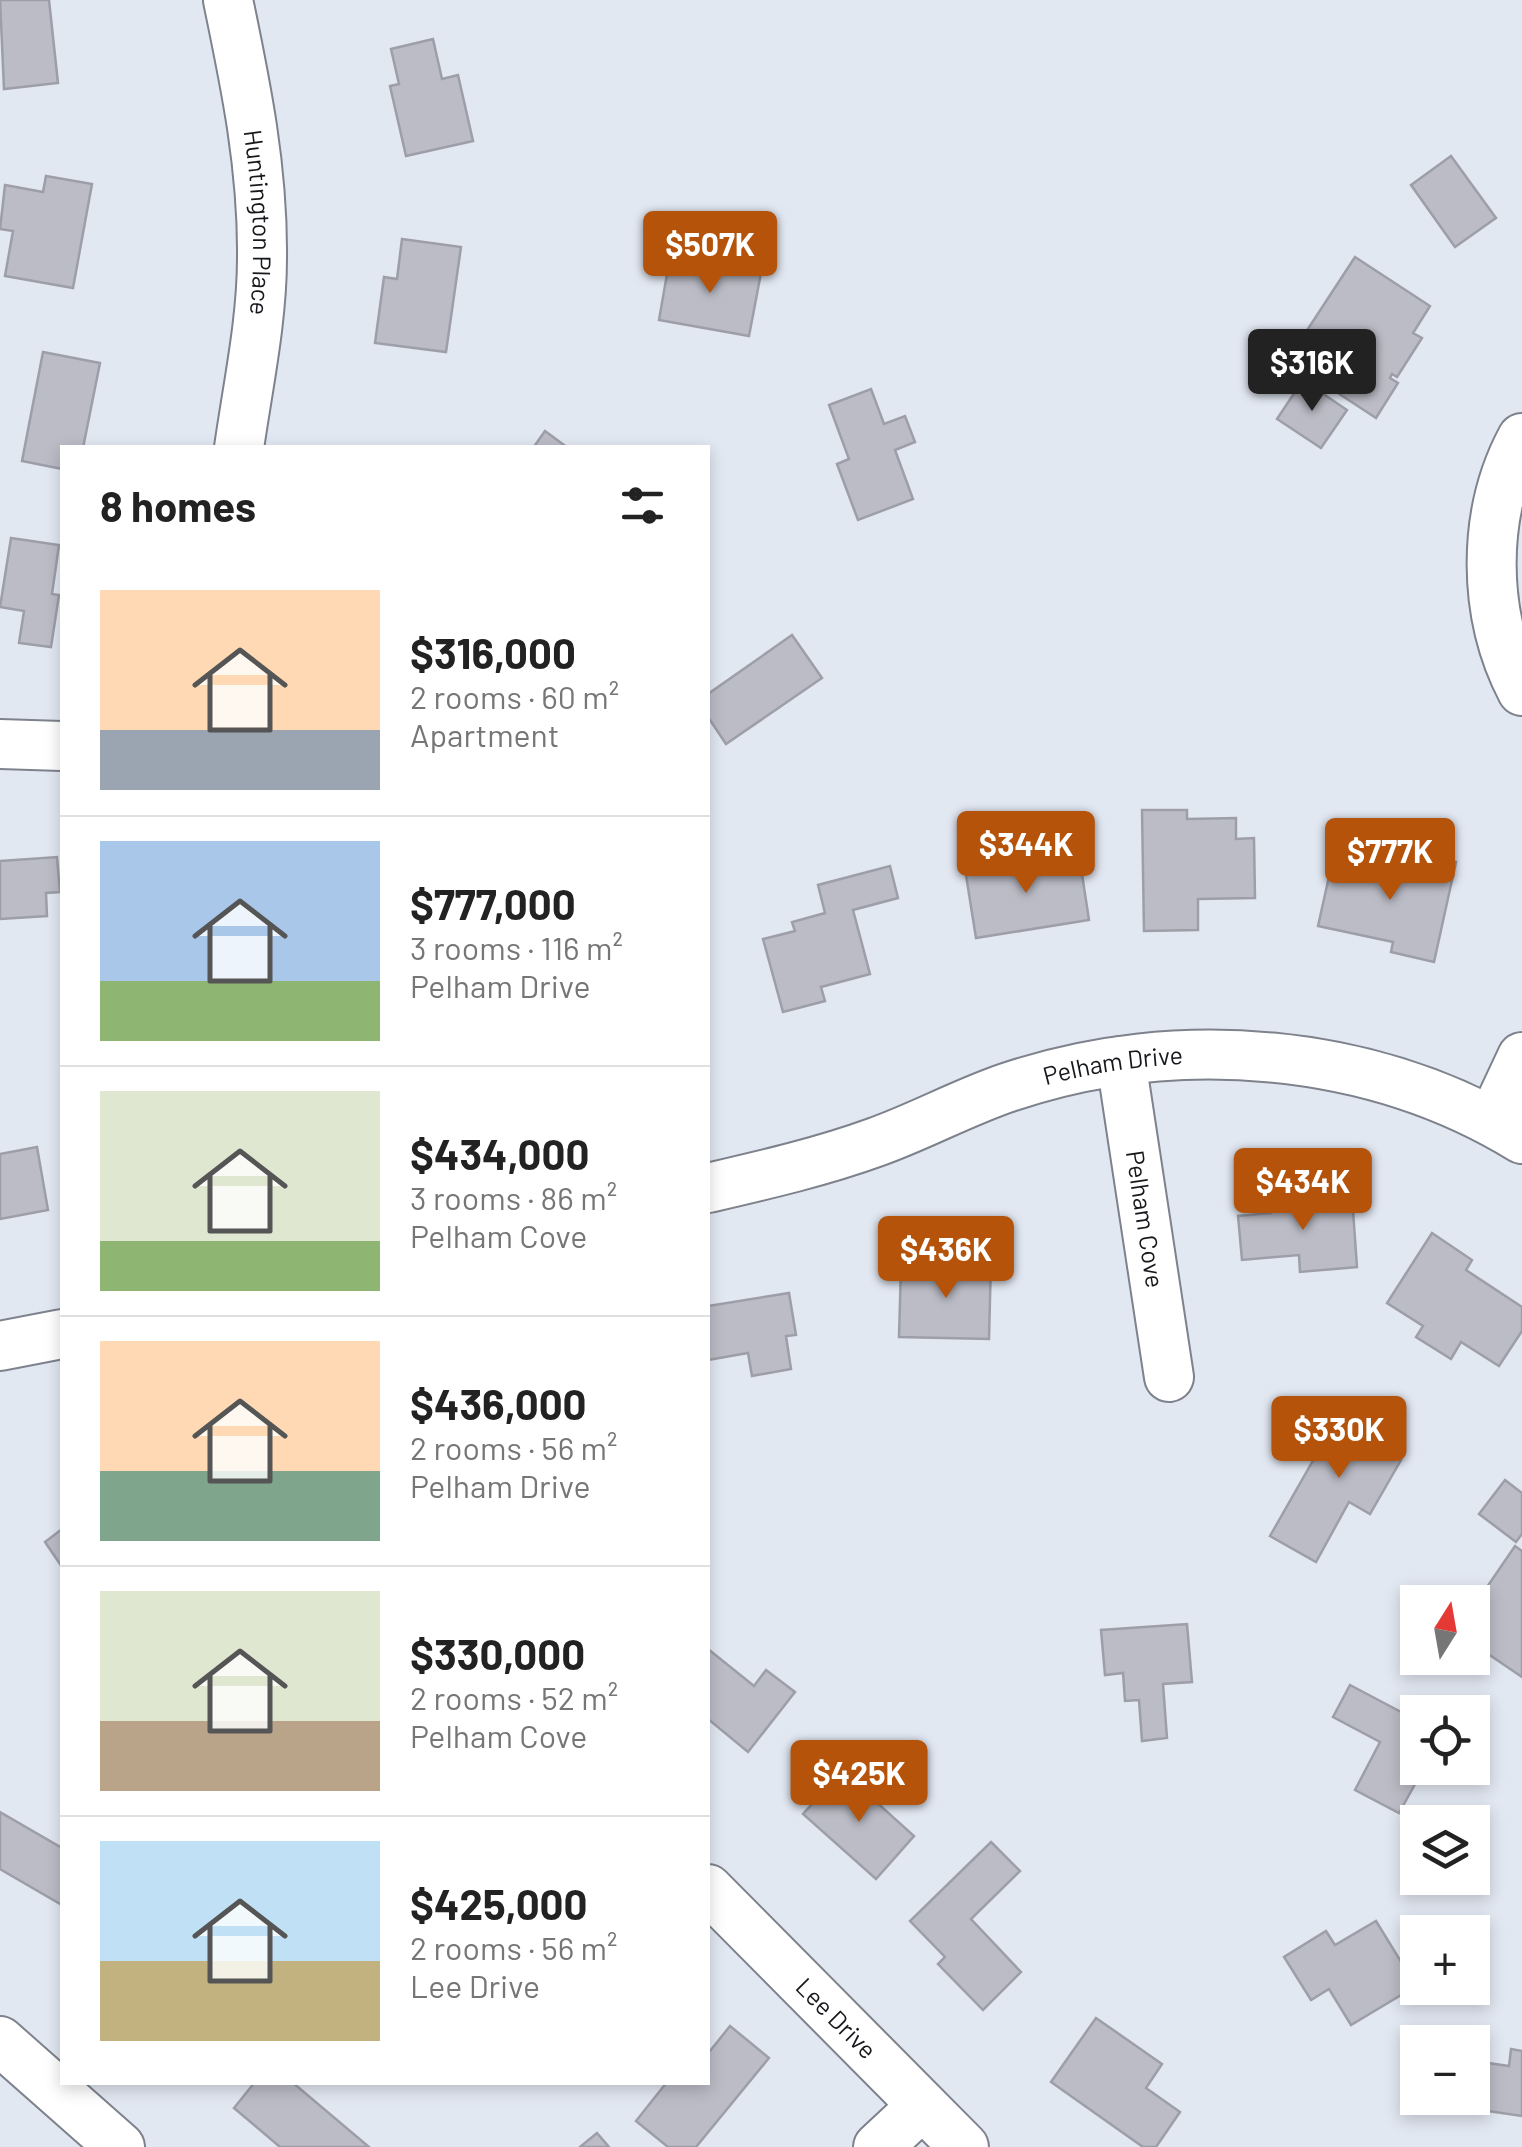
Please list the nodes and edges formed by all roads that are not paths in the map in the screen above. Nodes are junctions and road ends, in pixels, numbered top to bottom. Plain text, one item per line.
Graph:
1 (228, 0) edge
2 (1522, 438) edge
3 (239, 445) edge
4 (1522, 691) edge
5 (0, 744) edge
6 (60, 746) edge
7 (1522, 1057) edge
8 (1121, 1061) junction
9 (1507, 1130) edge
10 (710, 1188) edge
11 (60, 1334) edge
12 (0, 1346) edge
13 (1169, 1377) dead end
14 (710, 1891) edge
15 (0, 2041) edge
16 (922, 2106) junction
17 (120, 2147) edge
18 (878, 2147) edge
19 (964, 2147) edge

1 - 3 street, Huntington Place
2 - 4 street
5 - 6 street
7 - 9 street
8 - 9 street, Pelham Drive
8 - 10 street, Pelham Drive
8 - 13 street, Pelham Cove
11 - 12 street
14 - 16 street, Lee Drive
15 - 17 street
16 - 18 street
16 - 19 street, Lee Drive

